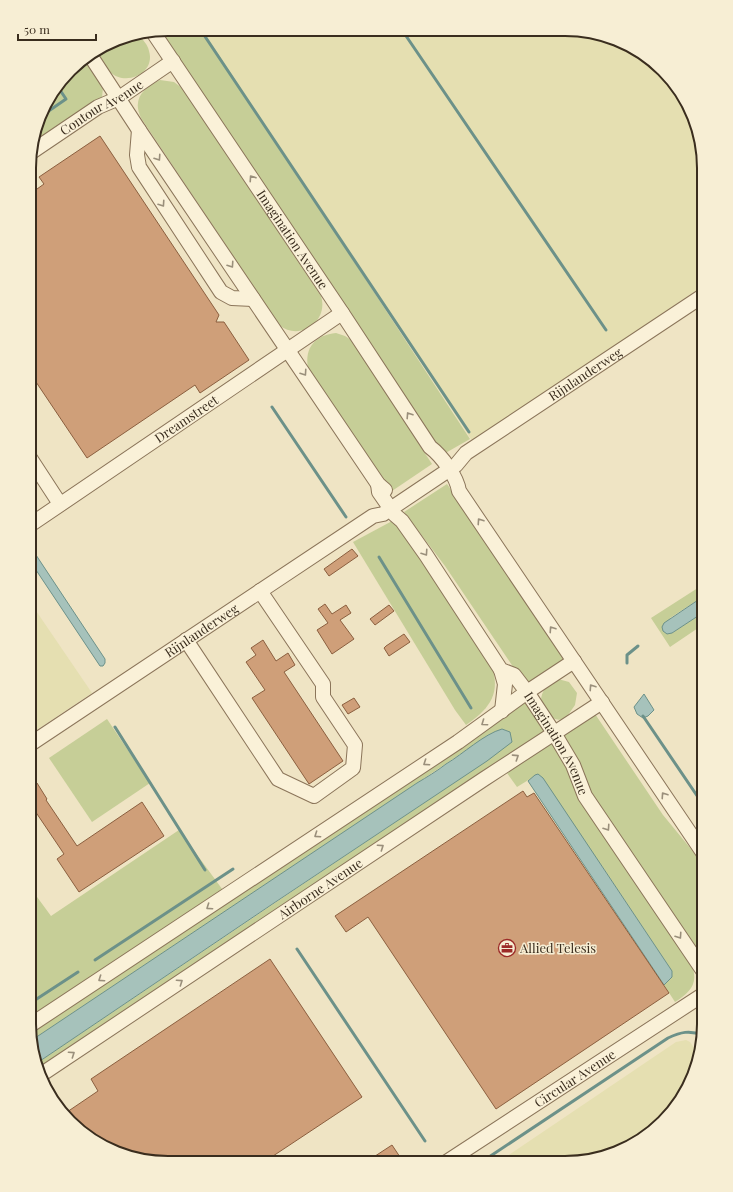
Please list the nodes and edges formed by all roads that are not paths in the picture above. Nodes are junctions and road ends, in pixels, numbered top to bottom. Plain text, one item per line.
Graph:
1 (156, 37) edge
2 (93, 60) edge
3 (173, 62) junction
4 (119, 98) junction
5 (139, 130) junction
6 (38, 148) edge
7 (253, 299) junction
8 (697, 300) edge
9 (342, 313) junction
10 (288, 350) junction
11 (36, 467) edge
12 (443, 468) junction
13 (390, 503) junction
14 (60, 504) junction
15 (36, 521) edge
16 (260, 591) junction
17 (186, 640) junction
18 (574, 661) junction
19 (501, 670) junction
20 (527, 692) junction
21 (602, 702) junction
22 (502, 711) junction
23 (554, 733) junction
24 (36, 740) edge
25 (697, 844) edge
26 (697, 962) edge
27 (697, 999) edge
28 (36, 1022) edge
29 (45, 1072) edge
30 (456, 1156) edge

1 - 3 street, Imagination Avenue
2 - 4 street, Imagination Avenue
3 - 4 street, Contour Avenue
9 -> 3 street, Imagination Avenue
4 - 5 street, Imagination Avenue
4 - 6 street, Contour Avenue
5 -> 7 street, Imagination Avenue
5 -> 7 street
7 - 10 street, Imagination Avenue
8 - 12 street, Rijnlanderweg
9 - 10 street, Dreamstreet
12 -> 9 street, Imagination Avenue
10 -> 13 street, Imagination Avenue
10 - 14 street, Dreamstreet
11 - 14 street
12 - 13 street, Rijnlanderweg
18 -> 12 street, Imagination Avenue
13 - 16 street, Rijnlanderweg
13 -> 19 street, Imagination Avenue
14 - 15 street, Dreamstreet
16 - 17 street, Rijnlanderweg
16 - 17 street
17 - 24 street, Rijnlanderweg
18 - 20 street
21 -> 18 street, Imagination Avenue
19 - 20 street, Imagination Avenue
19 - 22 street
20 - 22 street
20 - 23 street, Imagination Avenue
21 - 23 street, Airborne Avenue
25 -> 21 street, Imagination Avenue
22 -> 28 street
23 -> 26 street, Imagination Avenue
29 -> 23 street, Airborne Avenue
27 - 30 street, Circular Avenue

